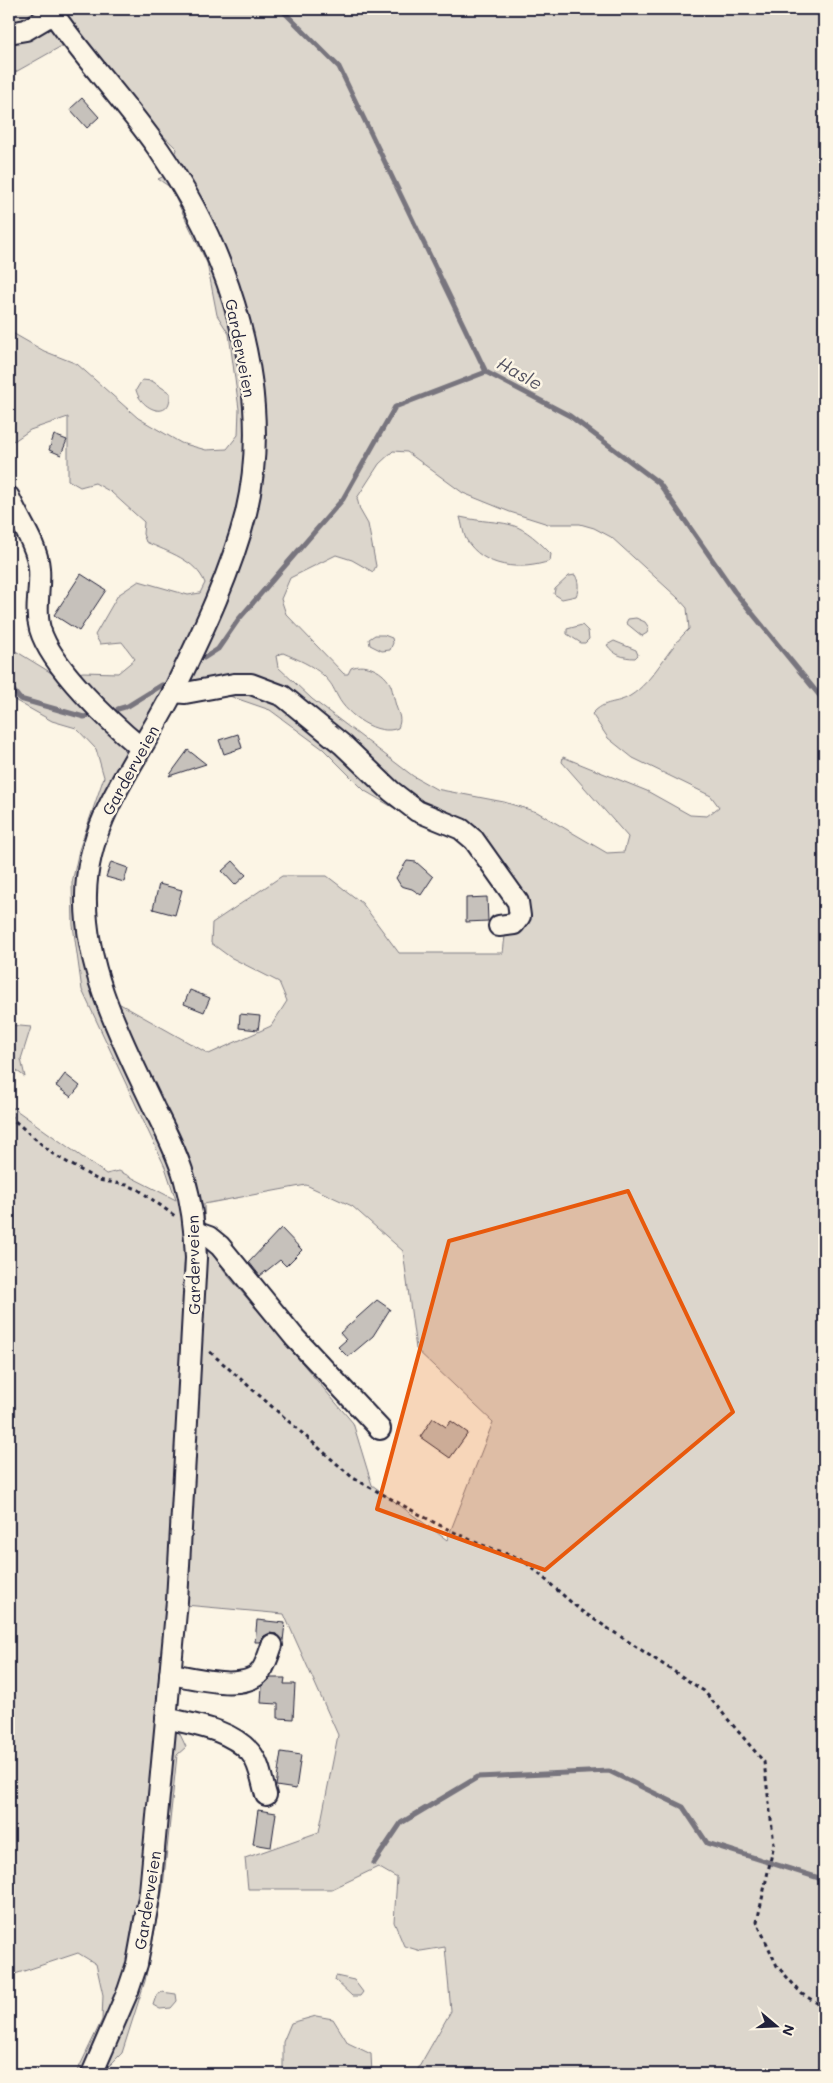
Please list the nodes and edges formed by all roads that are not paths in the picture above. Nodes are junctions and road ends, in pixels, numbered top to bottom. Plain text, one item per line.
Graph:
1 (51, 11) edge
2 (9, 33) edge
3 (9, 498) edge
4 (173, 692) junction
5 (141, 748) junction
6 (499, 926) dead end
7 (195, 1232) junction
8 (380, 1429) dead end
9 (272, 1646) dead end
10 (170, 1674) junction
11 (166, 1718) junction
12 (266, 1795) dead end
13 (92, 2074) edge

1 - 2 street
1 - 4 street, Garderveien
3 - 5 street
4 - 5 street, Garderveien
4 - 6 street
5 - 7 street, Garderveien
7 - 8 street
7 - 10 street, Garderveien
9 - 10 street
10 - 11 street, Garderveien
11 - 12 street
11 - 13 street, Garderveien

